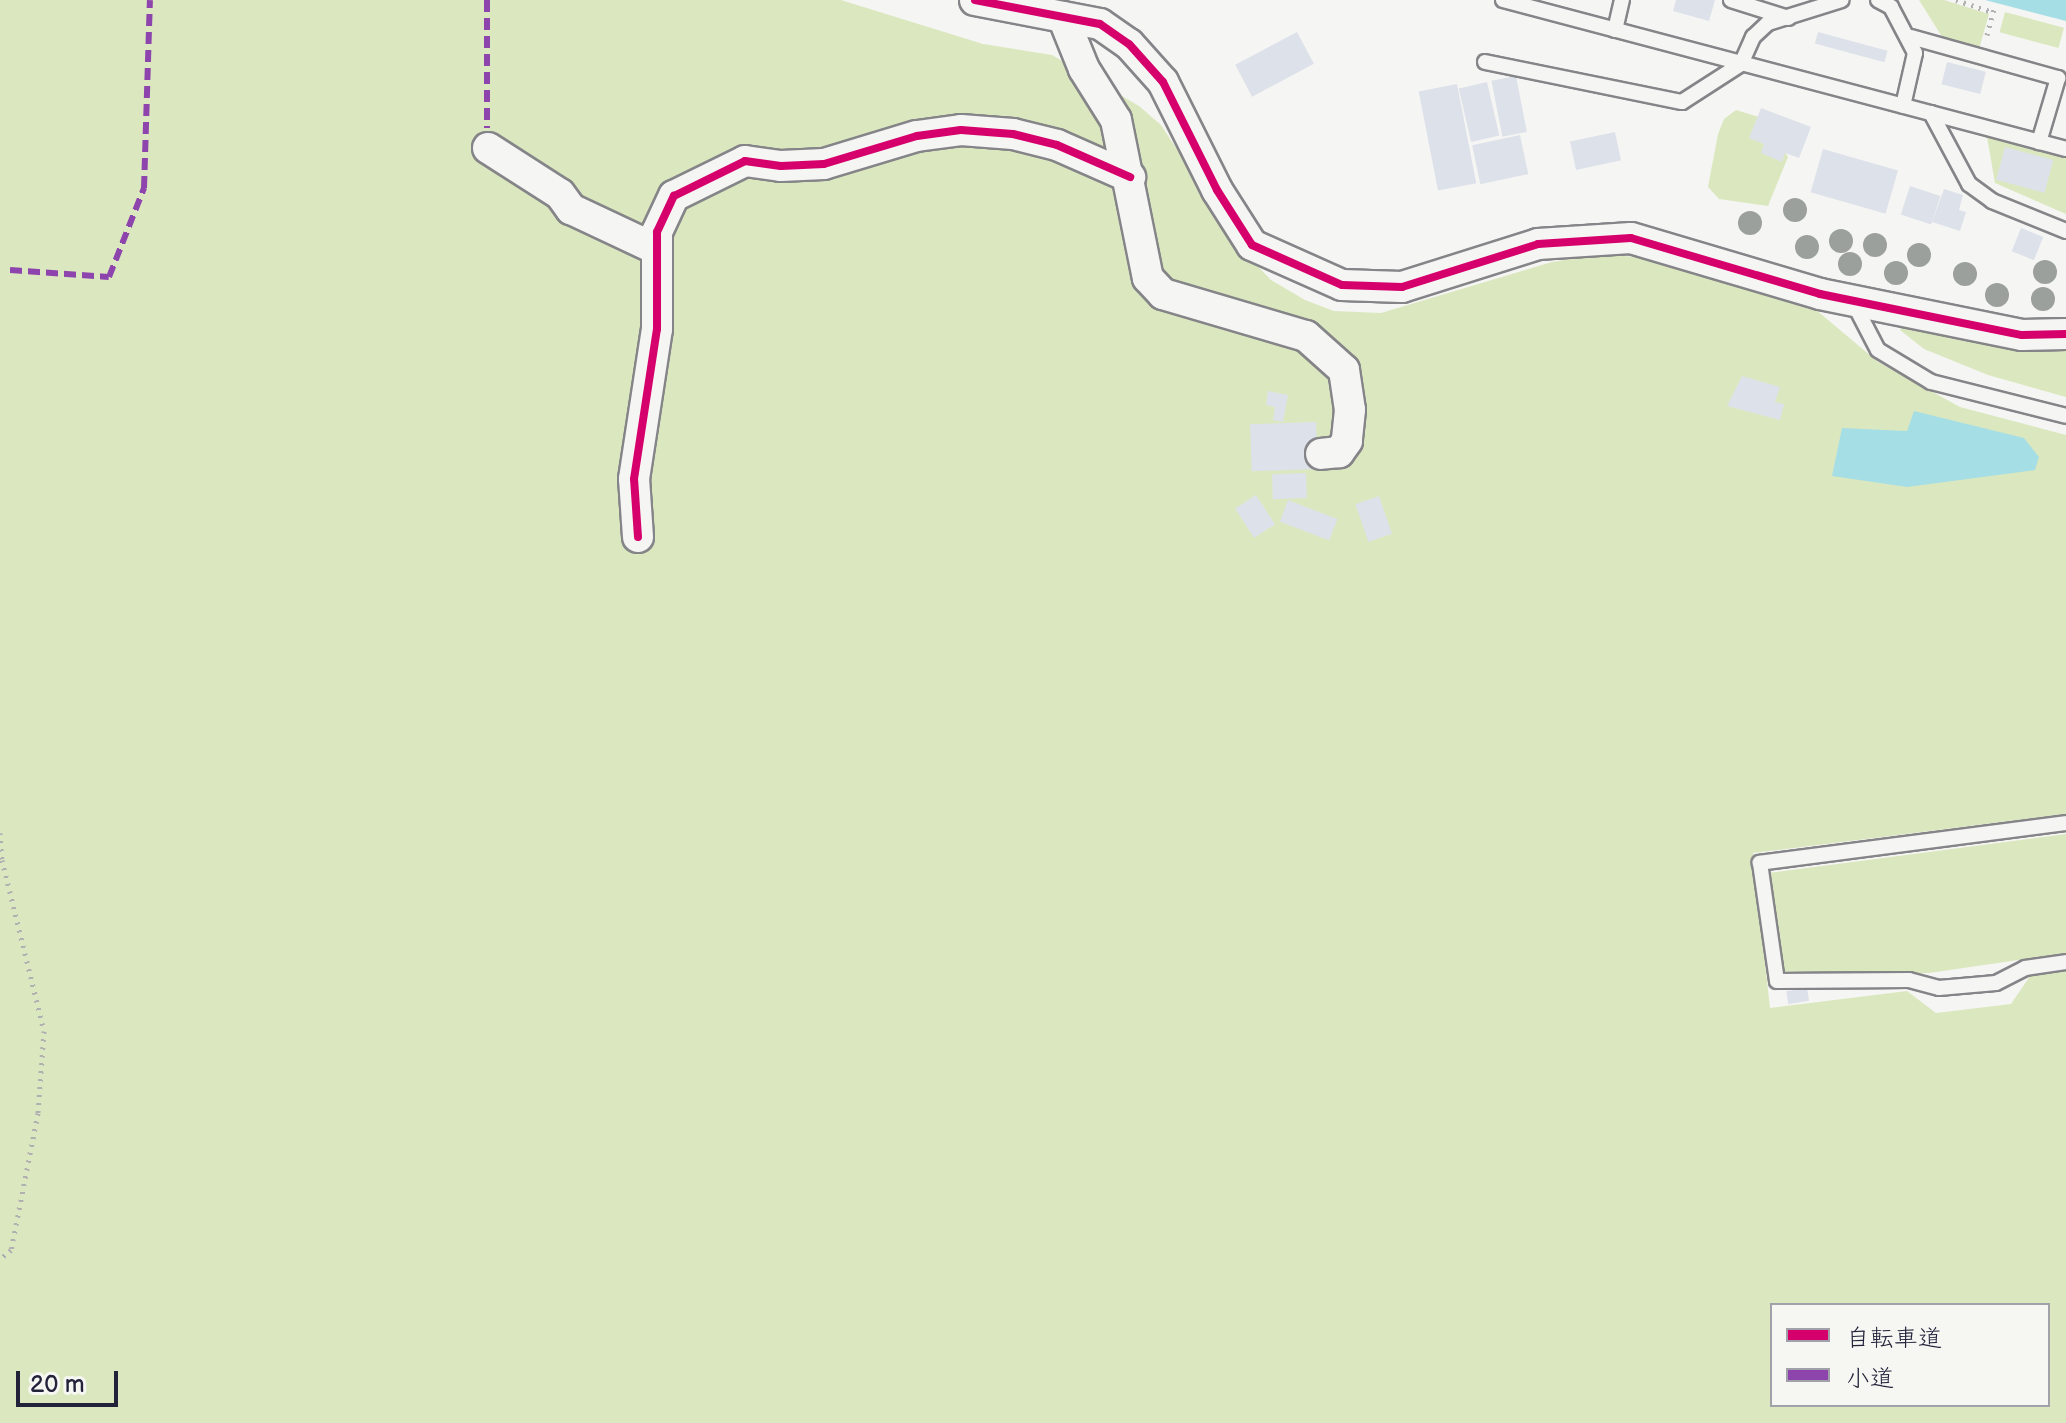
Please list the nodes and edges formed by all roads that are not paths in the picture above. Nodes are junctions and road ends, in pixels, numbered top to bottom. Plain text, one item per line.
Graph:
1 (975, 0) edge
2 (1503, 0) edge
3 (1622, 0) edge
4 (1731, 0) edge
5 (1842, 0) edge
6 (1878, 0) edge
7 (1063, 17) junction
8 (1788, 18) junction
9 (1615, 30) junction
10 (1911, 37) junction
11 (1485, 62) dead end
12 (1741, 64) junction
13 (1903, 106) junction
14 (1931, 113) junction
15 (2039, 142) junction
16 (488, 148) dead end
17 (2066, 149) edge
18 (1130, 177) junction
19 (2066, 231) edge
20 (656, 249) junction
21 (1851, 299) junction
22 (2066, 334) edge
23 (2066, 416) edge
24 (1321, 454) dead end
25 (638, 537) dead end
26 (2066, 823) edge
27 (2066, 962) edge

1 - 7 street
2 - 9 lane
3 - 9 lane
4 - 8 lane
5 - 8 lane
6 - 10 lane
7 - 18 street
7 - 21 street
8 - 12 lane
9 - 12 lane
10 - 13 lane
10 - 15 lane
11 - 12 lane
12 - 13 lane
13 - 14 lane
14 - 15 lane
14 - 19 lane
15 - 17 lane
16 - 20 street
18 - 20 street
18 - 24 street
20 - 25 street
21 - 22 street
21 - 23 lane
26 - 27 lane

